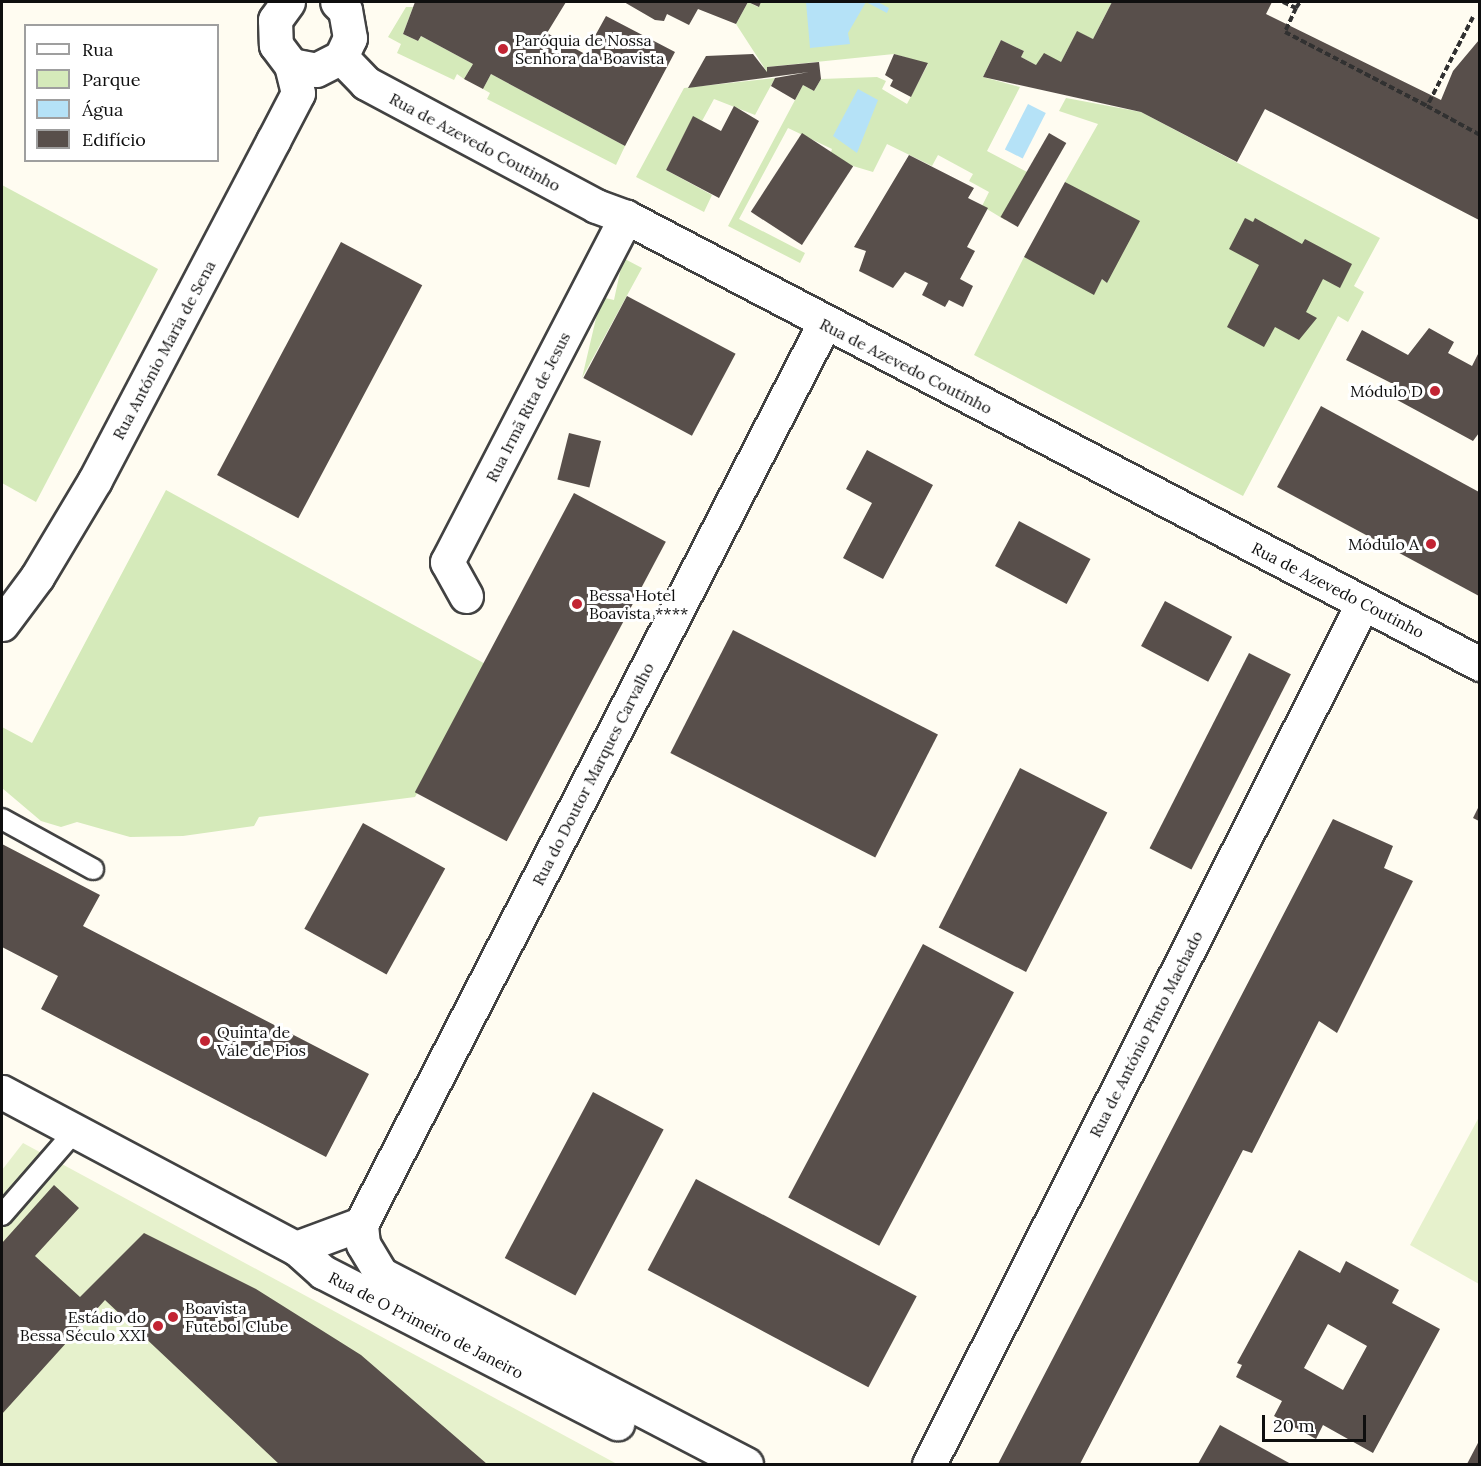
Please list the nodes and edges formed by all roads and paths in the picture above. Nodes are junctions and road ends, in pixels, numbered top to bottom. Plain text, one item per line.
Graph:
1 (1283, 2) edge
2 (1300, 2) edge
3 (344, 4) edge
4 (274, 6) edge
5 (1296, 8) junction
6 (1473, 17) dead end
7 (341, 57) junction
8 (291, 65) junction
9 (1427, 106) junction
10 (1479, 135) edge
11 (626, 217) junction
12 (824, 324) junction
13 (466, 596) dead end
14 (1363, 603) junction
15 (2, 624) edge
16 (1479, 664) edge
17 (2, 819) edge
18 (93, 869) dead end
19 (2, 1092) edge
20 (75, 1131) junction
21 (2, 1215) edge
22 (361, 1224) junction
23 (296, 1248) junction
24 (698, 1464) edge
25 (746, 1464) edge
26 (929, 1464) edge

1 - 5 path
2 - 5 path
3 - 7 street
4 - 8 street
5 - 9 path
6 - 9 path
7 - 8 street
7 - 11 street, Rua de Azevedo Coutinho
8 - 15 street, Rua António Maria de Sena
9 - 10 path
11 - 12 street, Rua de Azevedo Coutinho
11 - 13 street, Rua Irmã Rita de Jesus
12 - 14 street, Rua de Azevedo Coutinho
12 - 22 street, Rua do Doutor Marques Carvalho
14 - 16 street, Rua de Azevedo Coutinho
14 - 26 street, Rua de António Pinto Machado
17 - 18 lane
19 - 20 street, Rua de O Primeiro de Janeiro
20 - 21 lane
20 - 23 street, Rua de O Primeiro de Janeiro
22 - 23 street
22 - 25 street, Rua de O Primeiro de Janeiro
23 - 24 street, Rua de O Primeiro de Janeiro

